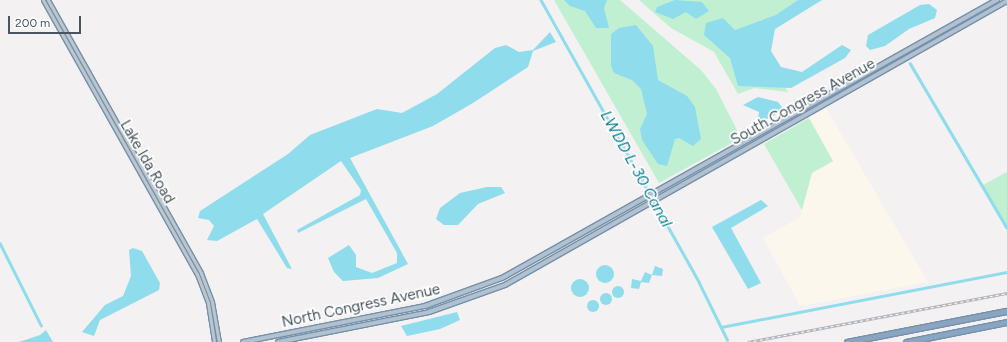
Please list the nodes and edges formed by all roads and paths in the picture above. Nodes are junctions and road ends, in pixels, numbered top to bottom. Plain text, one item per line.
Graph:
1 (43, 0) edge
2 (48, 0) edge
3 (997, 0) edge
4 (1007, 1) edge
5 (163, 212) junction
6 (170, 216) junction
7 (608, 218) joint
8 (612, 225) joint
9 (197, 274) junction
10 (206, 283) junction
11 (408, 310) junction
12 (1007, 311) edge
13 (410, 316) junction
14 (1007, 322) edge
15 (214, 342) edge
16 (218, 342) edge
17 (243, 342) edge
18 (278, 342) edge
19 (847, 342) edge
20 (906, 342) edge

1 - 5 street, Lake Ida Road
2 - 6 street, Lake Ida Road
3 - 7 main road, South Congress Avenue
4 - 8 main road, South Congress Avenue
5 - 6 street
5 - 9 street, Lake Ida Road
6 - 10 street, Lake Ida Road
7 - 11 main road, North Congress Avenue
8 - 13 main road, North Congress Avenue
9 - 10 street
9 - 15 street, Lake Ida Road
10 - 16 street, Lake Ida Road
11 - 13 main road
11 - 17 main road, North Congress Avenue
12 - 19 highway
13 - 18 main road, North Congress Avenue
14 - 20 highway

